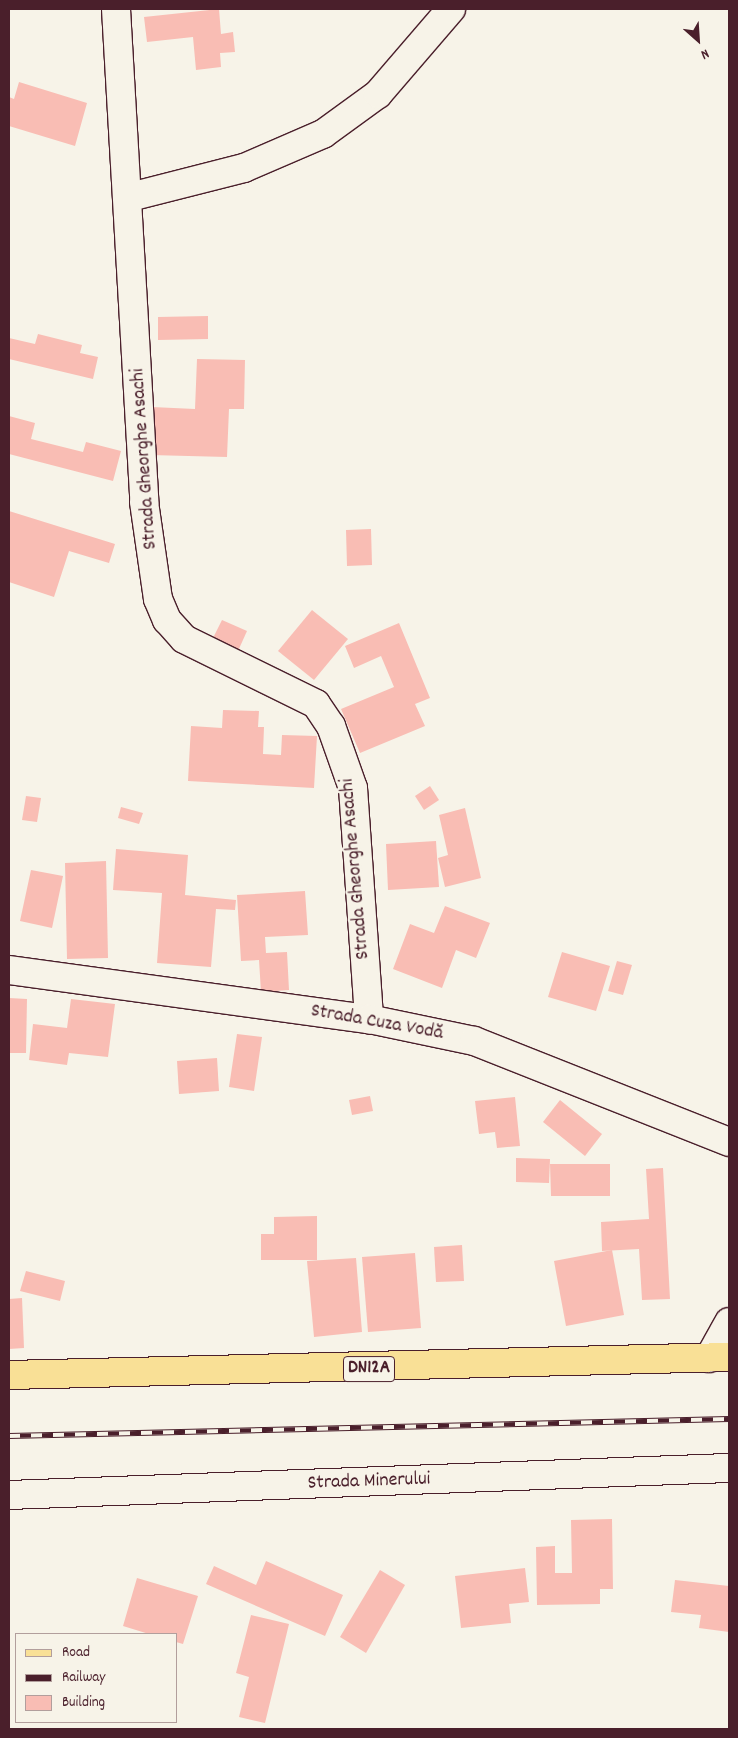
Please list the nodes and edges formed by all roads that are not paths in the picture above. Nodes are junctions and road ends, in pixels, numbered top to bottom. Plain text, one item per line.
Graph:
1 (116, 9) edge
2 (451, 9) edge
3 (130, 197) junction
4 (9, 970) edge
5 (369, 1019) junction
6 (729, 1142) edge
7 (729, 1322) edge
8 (719, 1357) edge
9 (9, 1375) edge
10 (729, 1468) edge
11 (9, 1495) edge

1 - 3 street, Strada Gheorghe Asachi
2 - 3 street
3 - 5 street, Strada Gheorghe Asachi
4 - 5 street, Strada Cuza Vodă
5 - 6 street, Strada Cuza Vodă
7 - 8 street
8 - 9 main road, DN12A
10 - 11 street, Strada Minerului

